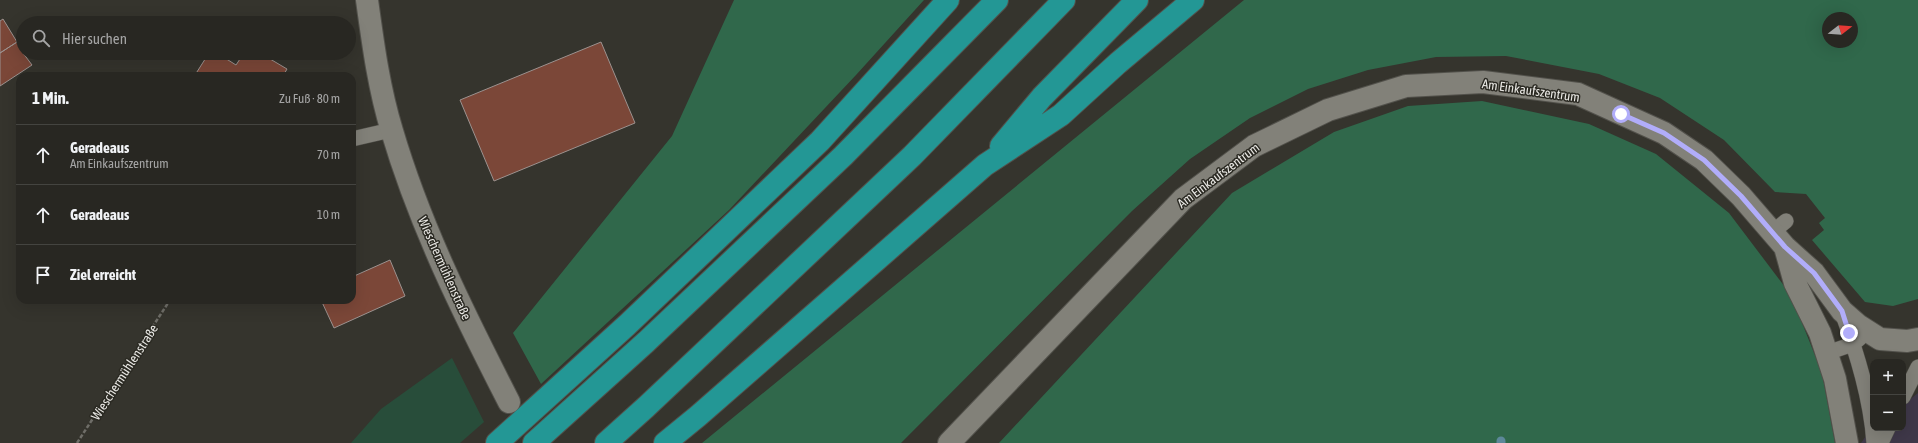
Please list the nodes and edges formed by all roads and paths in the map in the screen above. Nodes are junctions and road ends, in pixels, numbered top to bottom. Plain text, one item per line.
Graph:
1 (367, 0) edge
2 (948, 0) edge
3 (997, 0) edge
4 (1064, 0) edge
5 (1137, 0) edge
6 (1193, 0) edge
7 (391, 130) junction
8 (356, 138) edge
9 (985, 165) junction
10 (1782, 233) junction
11 (167, 304) edge
12 (1860, 338) junction
13 (1918, 339) edge
14 (1827, 353) junction
15 (1918, 366) edge
16 (1904, 395) edge
17 (509, 402) dead end
18 (1887, 431) edge
19 (77, 443) edge
20 (497, 443) edge
21 (534, 443) edge
22 (606, 443) edge
23 (665, 443) edge
24 (949, 443) edge
25 (1847, 443) edge
26 (1874, 443) edge
27 (1881, 443) edge

1 - 7 street, Wieschermühlenstraße
2 - 20 highway
3 - 21 highway
4 - 22 highway
5 - 9 highway
6 - 9 highway
7 - 8 lane
7 - 17 street, Wieschermühlenstraße
9 - 23 highway
10 - 12 street, Am Einkaufszentrum
10 - 14 street, Am Einkaufszentrum
10 - 24 street, Am Einkaufszentrum
11 - 19 path, Wieschermühlenstraße
12 - 13 street, Am Einkaufszentrum
12 - 14 lane
12 - 26 lane
14 - 25 street, Am Einkaufszentrum
15 - 16 lane
18 - 27 lane

